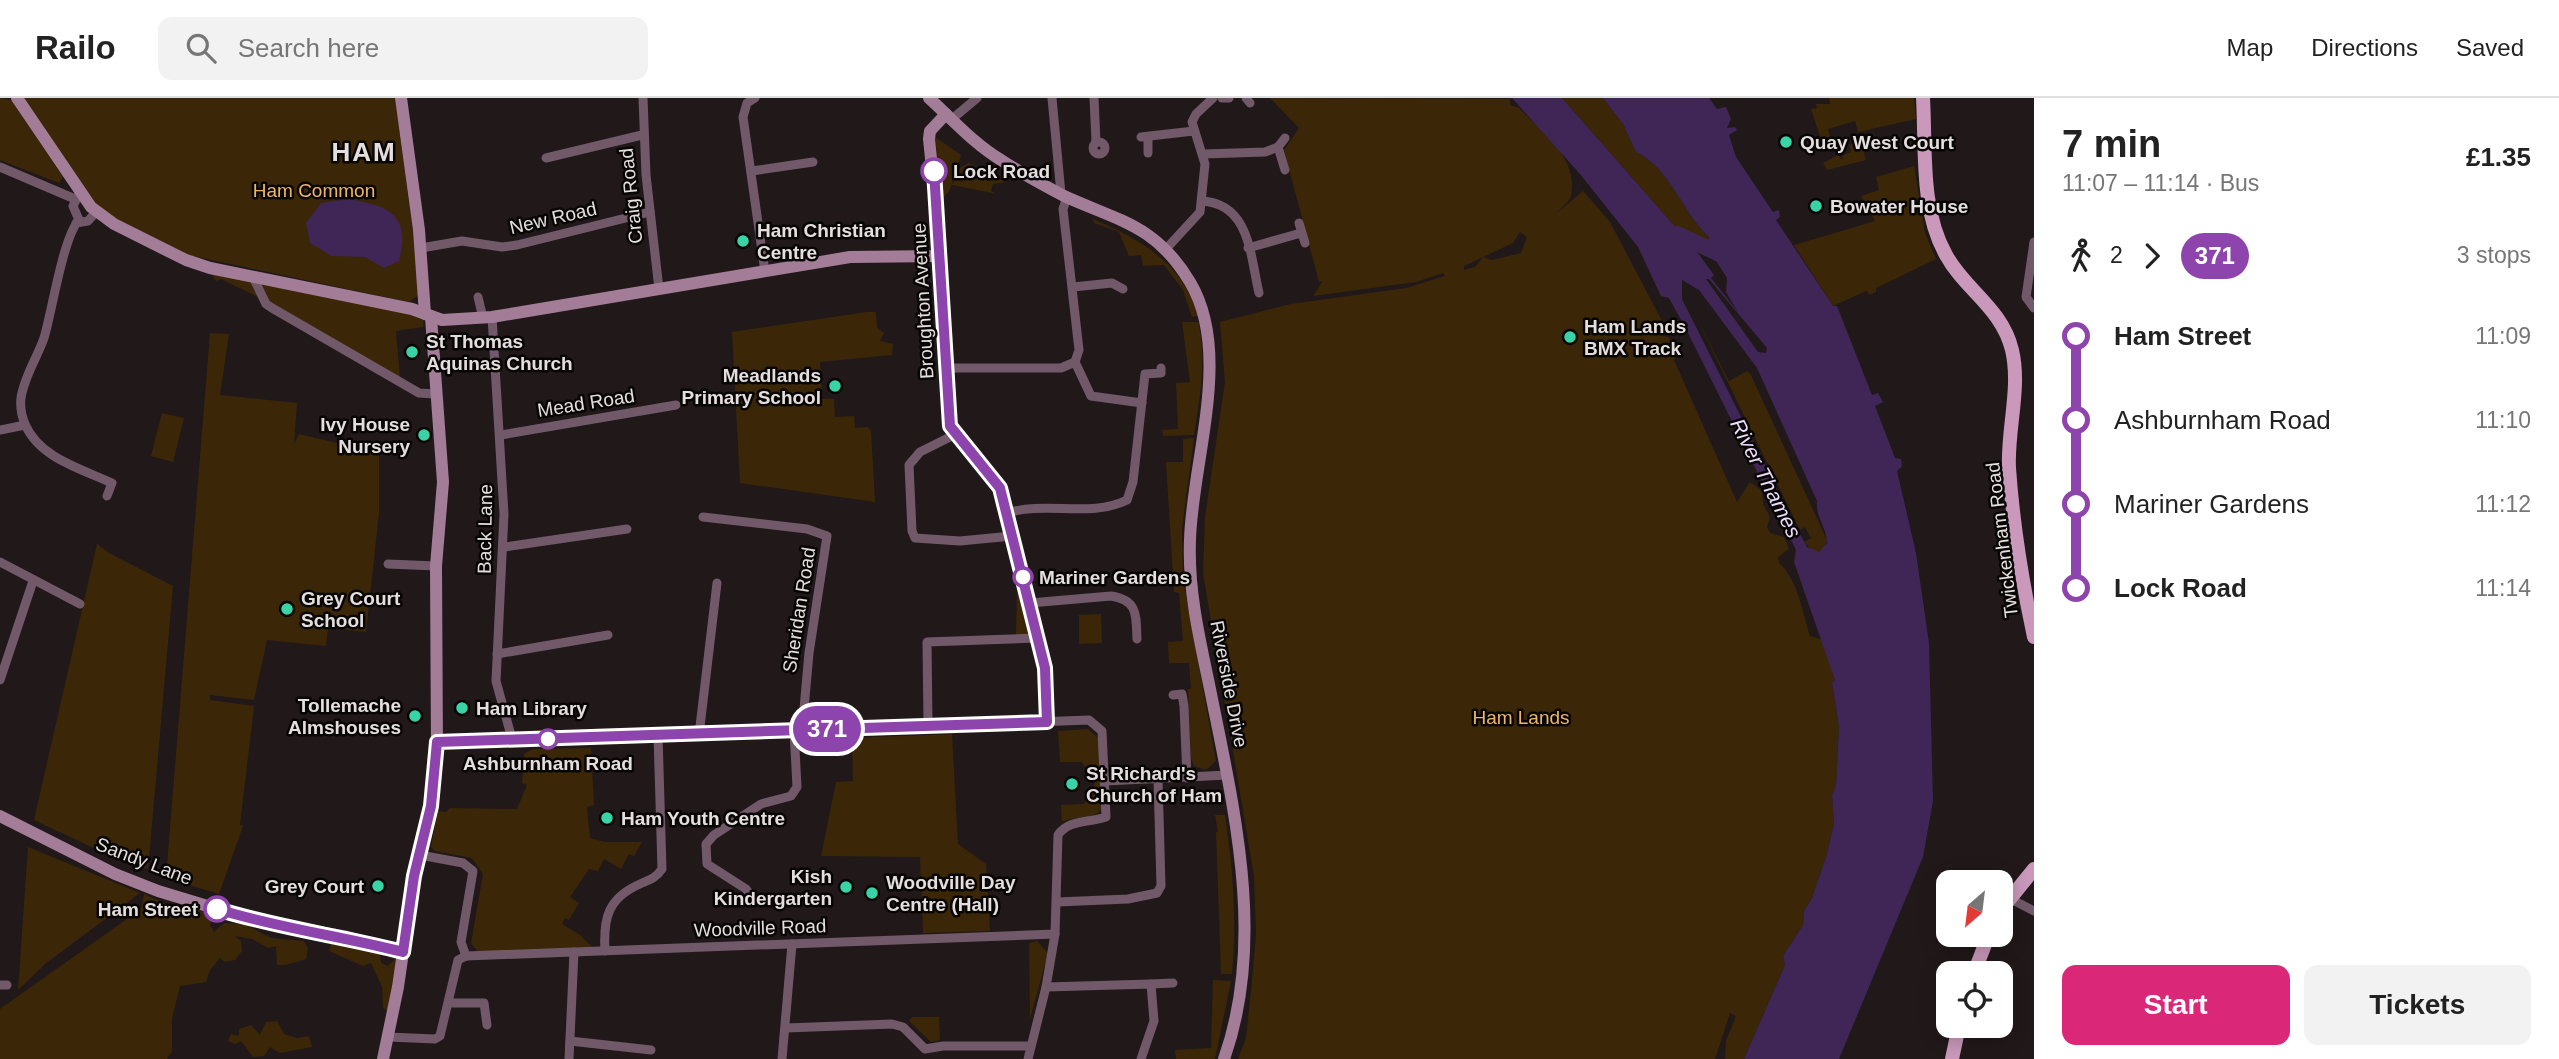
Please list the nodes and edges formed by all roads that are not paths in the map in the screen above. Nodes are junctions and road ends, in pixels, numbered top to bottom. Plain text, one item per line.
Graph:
1 (17, 98) edge
2 (401, 98) edge
3 (643, 98) edge
4 (755, 98) edge
5 (929, 98) edge
6 (977, 98) edge
7 (1052, 98) edge
8 (1094, 98) edge
9 (1213, 98) edge
10 (1222, 98) edge
11 (1229, 98) edge
12 (1923, 98) edge
13 (949, 117) junction
14 (1194, 131) junction
15 (642, 135) junction
16 (1285, 138) dead end
17 (1096, 142) dead end
18 (1278, 147) junction
19 (1148, 153) dead end
20 (1204, 154) junction
21 (546, 158) dead end
22 (813, 162) dead end
23 (0, 167) edge
24 (1285, 170) dead end
25 (752, 172) junction
26 (1064, 195) junction
27 (77, 197) junction
28 (1202, 201) junction
29 (96, 212) junction
30 (650, 212) junction
31 (76, 223) junction
32 (2034, 242) edge
33 (1305, 243) dead end
34 (421, 248) junction
35 (1248, 248) junction
36 (1166, 250) junction
37 (941, 256) junction
38 (765, 272) junction
39 (253, 277) junction
40 (1073, 288) junction
41 (659, 289) junction
42 (1123, 289) dead end
43 (1259, 293) dead end
44 (478, 297) dead end
45 (2032, 306) edge
46 (428, 315) junction
47 (487, 318) junction
48 (1075, 362) junction
49 (1161, 368) dead end
50 (946, 369) junction
51 (435, 394) junction
52 (1142, 404) junction
53 (677, 405) dead end
54 (25, 425) junction
55 (0, 430) edge
56 (501, 435) junction
57 (954, 435) junction
58 (107, 496) dead end
59 (1007, 513) junction
60 (703, 517) dead end
61 (627, 529) dead end
62 (1012, 536) junction
63 (505, 547) junction
64 (0, 562) edge
65 (388, 564) dead end
66 (436, 566) junction
67 (33, 581) junction
68 (717, 583) dead end
69 (1030, 603) junction
70 (80, 604) dead end
71 (608, 635) dead end
72 (2034, 637) edge
73 (1037, 638) junction
74 (1137, 639) dead end
75 (496, 654) junction
76 (2, 667) edge
77 (0, 680) edge
78 (1173, 695) dead end
79 (1047, 722) junction
80 (928, 725) junction
81 (798, 731) junction
82 (659, 735) junction
83 (699, 735) junction
84 (512, 739) junction
85 (437, 742) junction
86 (1228, 775) junction
87 (1186, 778) junction
88 (1158, 779) junction
89 (1105, 781) junction
90 (0, 816) edge
91 (420, 855) junction
92 (2034, 869) edge
93 (2013, 893) edge
94 (753, 898) dead end
95 (2013, 900) edge
96 (1058, 902) junction
97 (2034, 911) edge
98 (1055, 934) junction
99 (792, 944) junction
100 (605, 951) junction
101 (403, 952) junction
102 (574, 952) junction
103 (466, 956) junction
104 (1173, 983) dead end
105 (1152, 984) junction
106 (1046, 987) junction
107 (449, 1003) junction
108 (487, 1025) dead end
109 (786, 1028) junction
110 (388, 1037) junction
111 (1956, 1038) edge
112 (570, 1041) junction
113 (1031, 1046) junction
114 (925, 1049) junction
115 (651, 1050) dead end
116 (383, 1059) edge
117 (569, 1059) edge
118 (782, 1059) edge
119 (918, 1059) edge
120 (1028, 1059) edge
121 (1141, 1059) edge
122 (1224, 1059) edge
123 (1952, 1059) edge

1 - 27 street
2 - 34 street
3 - 15 street, Craig Road
4 - 25 street
5 - 13 street, Riverside Drive
6 - 13 street
7 - 26 street
8 - 17 street
9 - 14 street
10 - 11 street
12 - 72 main road, Twickenham Road
13 - 26 street, Riverside Drive
13 - 37 street, Broughton Avenue
14 - 19 street
14 - 20 street
15 - 21 street
15 - 30 street, Craig Road
16 - 18 street
18 - 20 street
18 - 24 street
20 - 28 street
22 - 25 street
23 - 27 street
25 - 38 street
26 - 36 street, Riverside Drive
26 - 40 street
27 - 29 street
27 - 31 street
28 - 35 street
28 - 36 street
29 - 31 street
29 - 39 street
30 - 34 street, New Road
30 - 41 street, Craig Road
31 - 54 street
32 - 45 street
33 - 35 street
34 - 46 street
35 - 43 street
36 - 86 street, Riverside Drive
37 - 38 street
37 - 50 street, Broughton Avenue
38 - 41 street
39 - 46 street
39 - 51 street
40 - 42 street
40 - 48 street
41 - 47 street
44 - 47 street, Back Lane
46 - 47 street
46 - 51 street
47 - 56 street, Back Lane
48 - 50 street
48 - 52 street
49 - 52 street
50 - 57 street, Broughton Avenue
51 - 66 street
52 - 59 street
53 - 56 street, Mead Road
54 - 55 street
54 - 58 street
56 - 63 street, Back Lane
57 - 59 street
57 - 62 street
59 - 62 street
60 - 81 street, Sheridan Road
61 - 63 street
62 - 69 street
63 - 75 street, Back Lane
64 - 67 street
65 - 66 street
66 - 85 street
67 - 70 street
67 - 76 street
68 - 83 street
69 - 73 street
69 - 74 street
71 - 75 street
73 - 79 street
73 - 80 street
75 - 84 street, Back Lane
76 - 77 street
78 - 87 street
79 - 80 street
79 - 89 street
80 - 81 street
81 - 83 street
81 - 94 street
82 - 83 street
82 - 84 street
82 - 100 street
84 - 85 street
85 - 91 street
86 - 87 street
86 - 122 street, Riverside Drive
87 - 88 street
88 - 89 street
88 - 96 street
89 - 96 street
90 - 101 street, Sandy Lane
91 - 101 street
91 - 103 street
92 - 93 main road
95 - 97 street
96 - 98 street
98 - 99 street, Woodville Road
98 - 106 street
99 - 100 street, Woodville Road
99 - 109 street
100 - 102 street, Woodville Road
101 - 110 street
102 - 103 street, Woodville Road
102 - 112 street
103 - 107 street
104 - 105 street
105 - 106 street
105 - 121 street
106 - 113 street
107 - 108 street
107 - 110 street
109 - 114 street
109 - 118 street
110 - 116 street
111 - 123 main road
112 - 115 street
112 - 117 street
113 - 114 street
113 - 120 street
114 - 119 street

